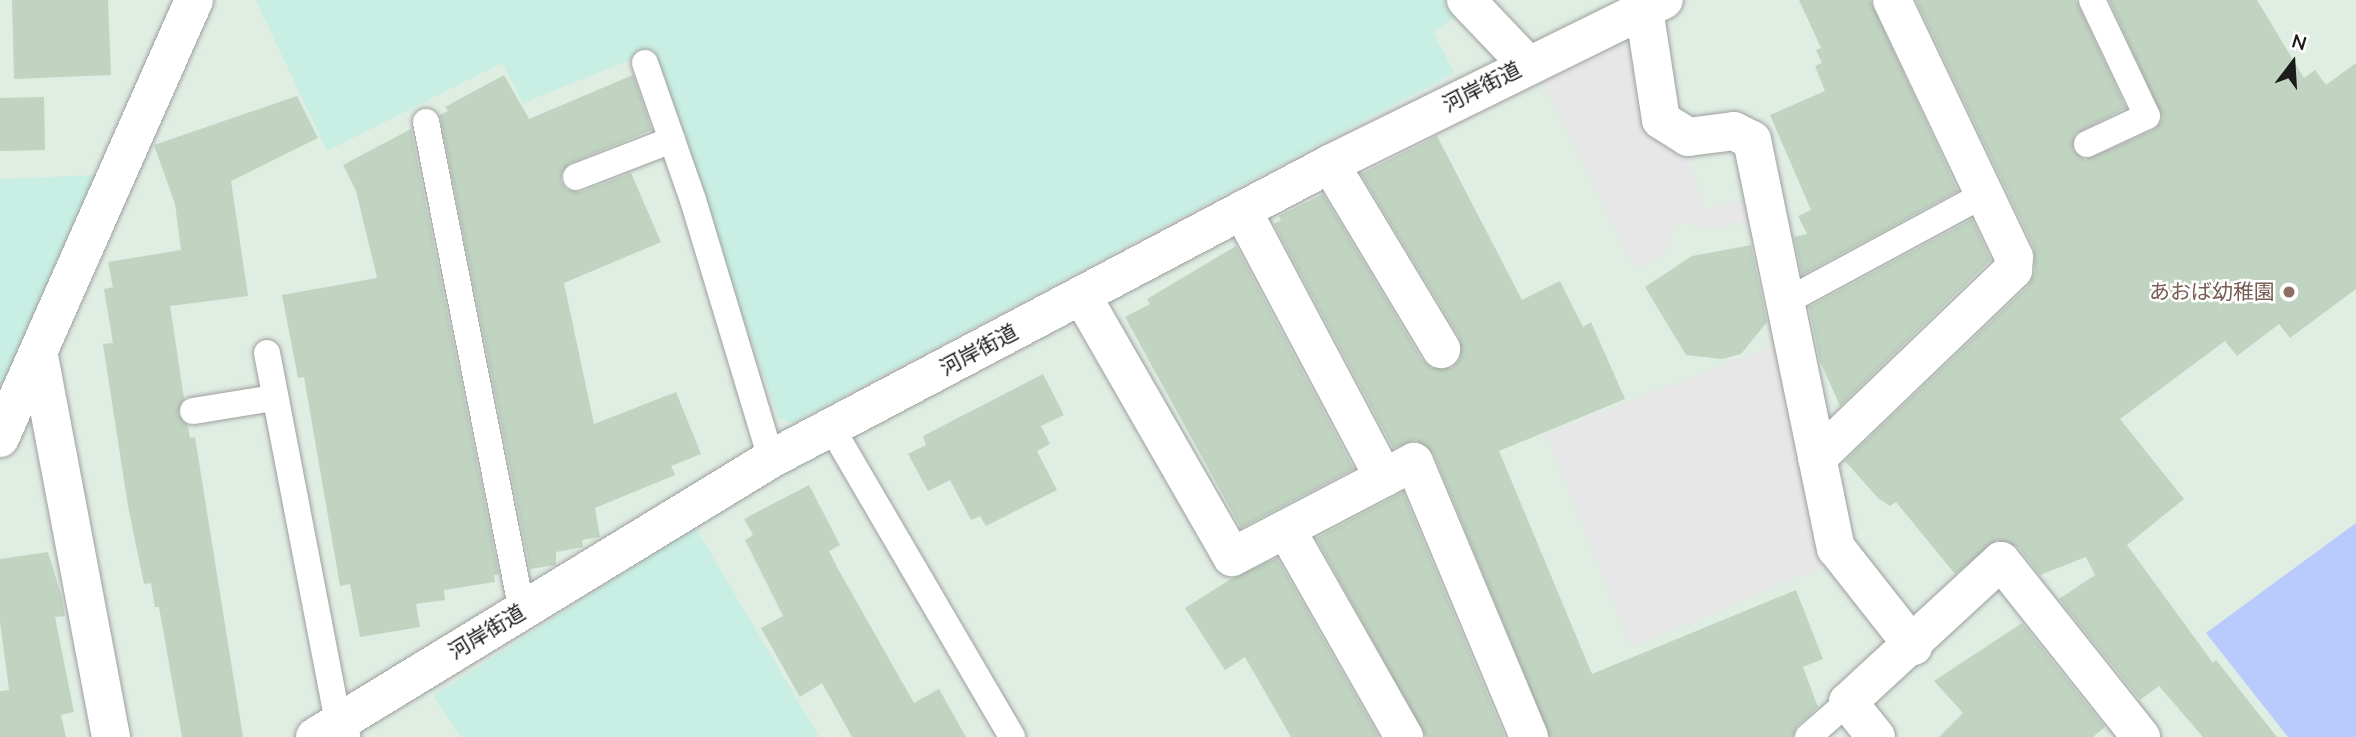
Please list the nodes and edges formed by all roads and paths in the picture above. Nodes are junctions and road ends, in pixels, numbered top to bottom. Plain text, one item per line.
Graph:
1 (194, 0) edge
2 (1466, 0) edge
3 (1892, 0) edge
4 (2092, 0) edge
5 (1658, 2) edge
6 (645, 63) dead end
7 (1527, 64) junction
8 (426, 122) dead end
9 (672, 140) junction
10 (2087, 145) dead end
11 (1330, 164) junction
12 (576, 177) dead end
13 (1985, 194) junction
14 (1242, 210) junction
15 (1082, 296) junction
16 (1785, 302) junction
17 (1441, 349) dead end
18 (267, 354) dead end
19 (39, 356) junction
20 (273, 398) junction
21 (193, 411) dead end
22 (831, 427) junction
23 (0, 438) edge
24 (1817, 458) junction
25 (771, 459) junction
26 (1384, 478) junction
27 (1287, 531) junction
28 (522, 611) junction
29 (1913, 646) junction
30 (1849, 702) junction
31 (334, 732) edge
32 (111, 737) edge
33 (1012, 737) edge
34 (1404, 737) edge
35 (1529, 737) edge
36 (1808, 737) edge
37 (1876, 737) edge
38 (2141, 737) edge

1 - 19 street
2 - 7 street
3 - 13 street
4 - 10 lane
5 - 7 street, 河岸街道
5 - 16 street
6 - 9 lane
7 - 11 street, 河岸街道
8 - 28 lane
9 - 12 lane
9 - 25 lane
11 - 14 street, 河岸街道
11 - 17 street
13 - 16 lane
13 - 24 street
14 - 15 street, 河岸街道
14 - 26 street
15 - 22 street, 河岸街道
15 - 27 street
16 - 24 street
18 - 20 lane
19 - 23 street
19 - 32 street
20 - 21 lane
20 - 31 lane
22 - 25 street, 河岸街道
22 - 33 lane
24 - 29 street
25 - 28 street, 河岸街道
26 - 27 street
26 - 35 street
27 - 34 street
28 - 31 street, 河岸街道
29 - 30 street
29 - 38 street
30 - 36 lane
30 - 37 street

